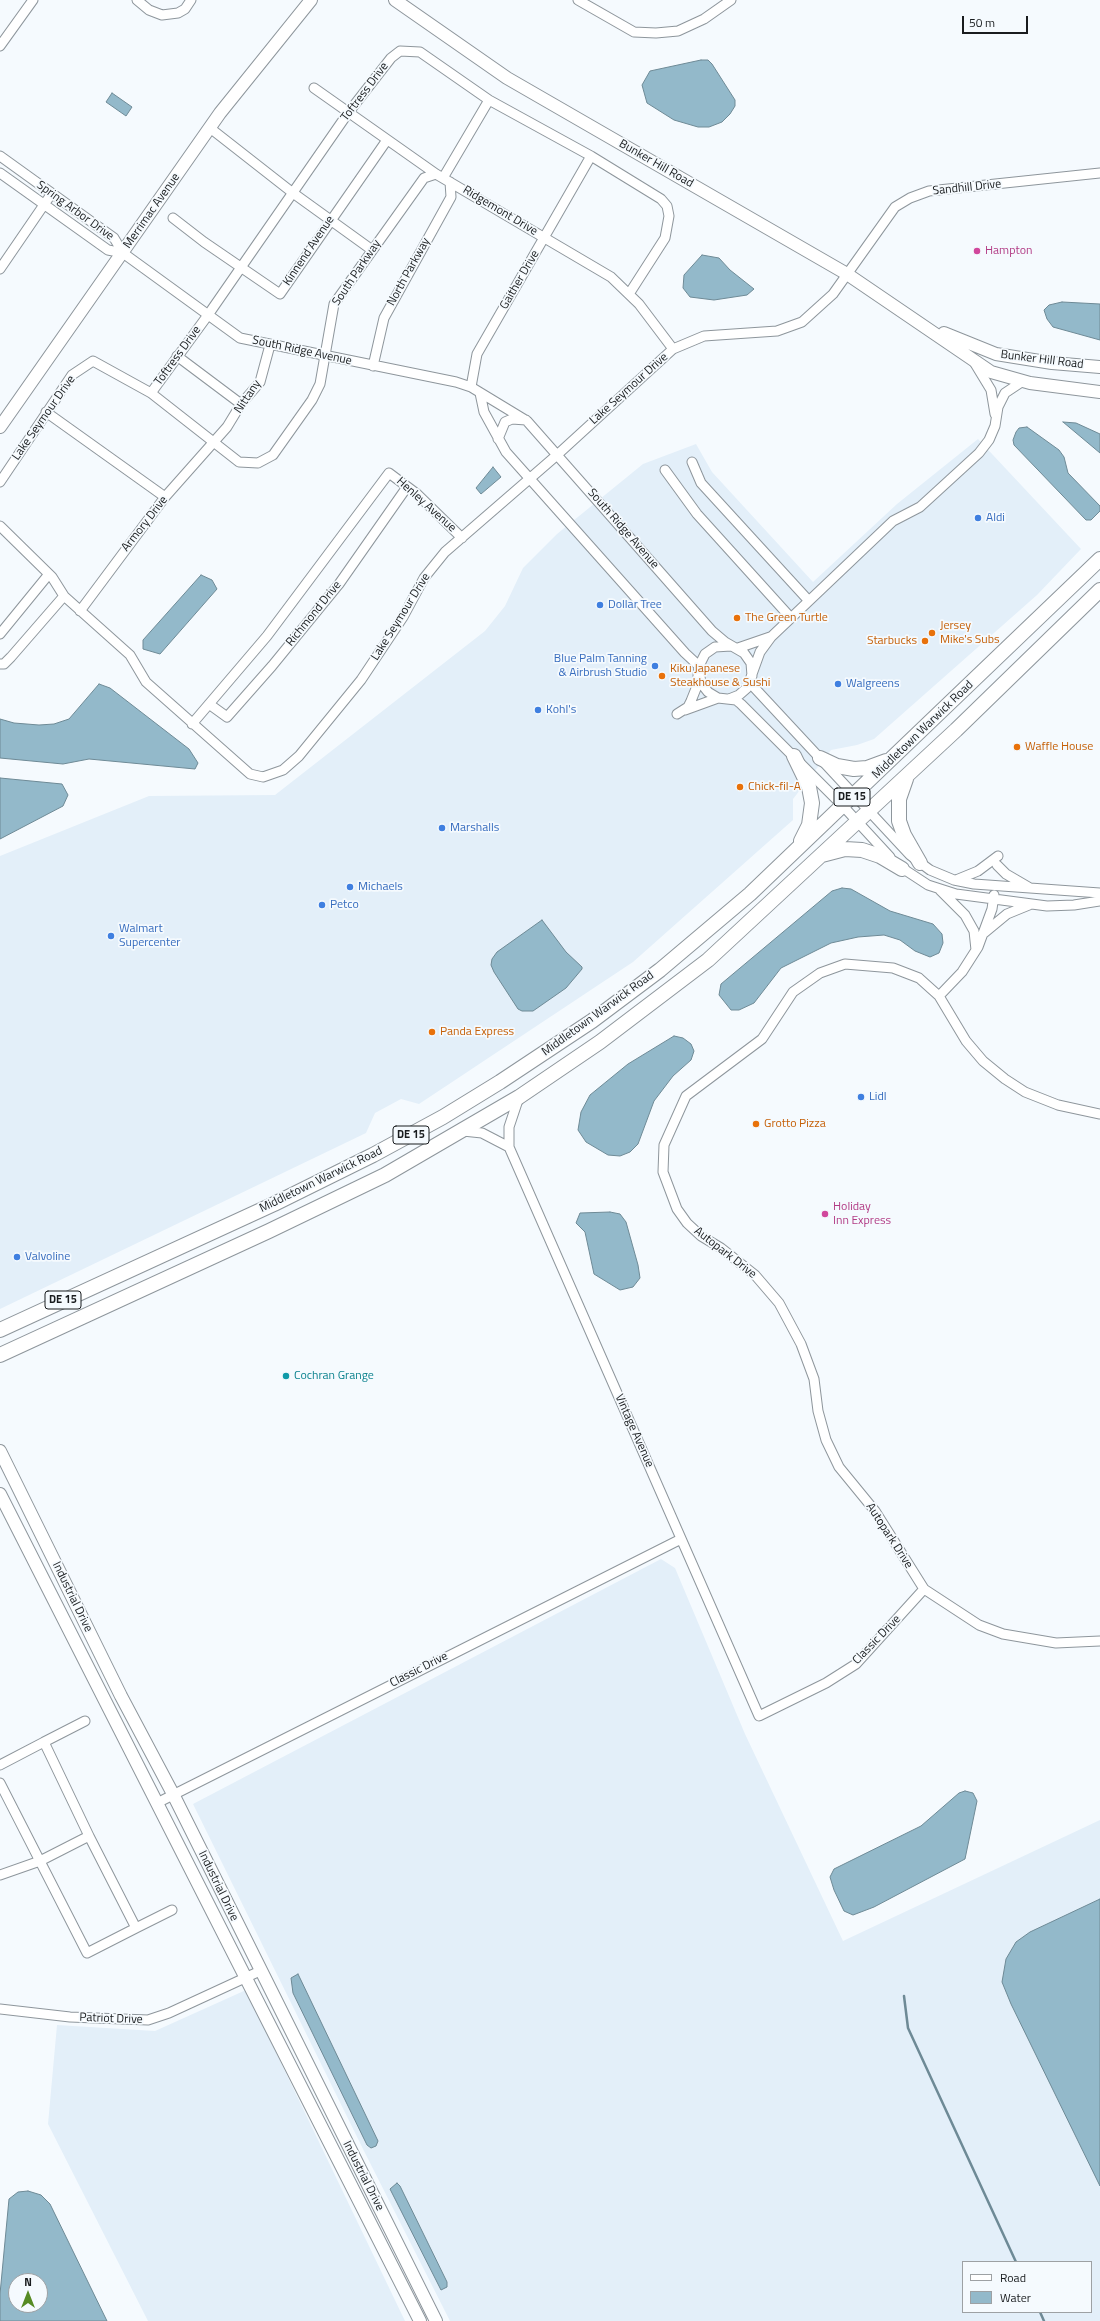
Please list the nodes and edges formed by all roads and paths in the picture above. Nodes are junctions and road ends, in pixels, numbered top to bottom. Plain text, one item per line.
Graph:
1 (33, 0) edge
2 (137, 0) edge
3 (191, 0) edge
4 (311, 0) edge
5 (395, 0) edge
6 (578, 0) edge
7 (731, 0) edge
8 (0, 46) edge
9 (314, 88) dead end
10 (489, 100) junction
11 (348, 113) junction
12 (210, 128) junction
13 (387, 140) junction
14 (0, 156) edge
15 (591, 156) junction
16 (0, 173) edge
17 (1100, 173) edge
18 (443, 178) junction
19 (52, 193) junction
20 (293, 193) junction
21 (44, 206) junction
22 (173, 218) dead end
23 (330, 220) junction
24 (544, 237) junction
25 (372, 250) junction
26 (123, 253) junction
27 (241, 266) junction
28 (0, 269) edge
29 (847, 274) junction
30 (629, 294) junction
31 (208, 315) junction
32 (919, 322) junction
33 (270, 345) junction
34 (673, 348) junction
35 (178, 356) junction
36 (326, 356) junction
37 (972, 360) junction
38 (373, 366) junction
39 (1100, 367) edge
40 (1023, 381) junction
41 (471, 387) junction
42 (151, 392) junction
43 (1100, 392) edge
44 (480, 393) junction
45 (241, 404) junction
46 (46, 412) junction
47 (996, 417) junction
48 (527, 420) junction
49 (0, 427) edge
50 (498, 439) junction
51 (214, 442) junction
52 (557, 455) junction
53 (692, 462) dead end
54 (665, 470) dead end
55 (389, 473) joint
56 (530, 478) junction
57 (0, 482) edge
58 (407, 487) junction
59 (165, 497) junction
60 (0, 526) edge
61 (462, 538) junction
62 (1100, 559) edge
63 (49, 574) junction
64 (1100, 590) edge
65 (64, 596) junction
66 (809, 601) junction
67 (80, 611) junction
68 (791, 618) junction
69 (0, 634) edge
70 (771, 637) junction
71 (736, 647) junction
72 (0, 664) edge
73 (699, 668) junction
74 (751, 679) junction
75 (718, 698) junction
76 (729, 699) junction
77 (209, 704) junction
78 (192, 724) junction
79 (794, 756) junction
80 (820, 758) junction
81 (892, 759) junction
82 (911, 771) junction
83 (854, 795) junction
84 (843, 806) junction
85 (869, 811) junction
86 (857, 822) junction
87 (795, 852) junction
88 (822, 855) junction
89 (920, 863) junction
90 (902, 869) junction
91 (954, 880) junction
92 (995, 886) junction
93 (939, 889) junction
94 (1031, 889) junction
95 (1100, 893) edge
96 (993, 900) junction
97 (1100, 901) edge
98 (1031, 904) junction
99 (983, 934) junction
100 (976, 950) junction
101 (939, 996) junction
102 (519, 1097) junction
103 (1100, 1114) edge
104 (463, 1131) junction
105 (508, 1146) junction
106 (0, 1330) edge
107 (1, 1355) edge
108 (0, 1451) edge
109 (0, 1494) edge
110 (681, 1539) junction
111 (924, 1589) junction
112 (1100, 1641) edge
113 (759, 1716) joint
114 (85, 1721) dead end
115 (44, 1742) junction
116 (0, 1765) edge
117 (0, 1783) edge
118 (173, 1794) junction
119 (157, 1802) junction
120 (89, 1836) junction
121 (40, 1861) junction
122 (0, 1875) edge
123 (172, 1910) dead end
124 (136, 1928) junction
125 (260, 1971) junction
126 (245, 1977) junction
127 (0, 2009) edge
128 (420, 2321) edge
129 (436, 2321) edge

1 - 8 street
2 - 3 street
4 - 12 street, Merrimac Avenue
5 - 29 street, Bunker Hill Road
6 - 7 street
9 - 11 street, Ridgemont Drive
10 - 11 street, Toftress Drive
10 - 15 street, Toftress Drive
10 - 18 street
11 - 13 street, Ridgemont Drive
11 - 20 street, Toftress Drive
12 - 20 street
12 - 26 street, Merrimac Avenue
13 - 18 street, Ridgemont Drive
13 - 23 street, Kinnend Avenue
14 - 19 street, Spring Arbor Drive
15 - 24 street, Gaither Drive
15 - 30 street, Toftress Drive
16 - 21 street, Spring Arbor Drive
17 - 29 street, Sandhill Drive
18 - 24 street, Ridgemont Drive
18 - 25 street, South Parkway
18 - 38 street, North Parkway
19 - 21 street
19 - 26 street, Spring Arbor Drive
20 - 23 street
20 - 27 street, Toftress Drive
21 - 26 street, Spring Arbor Drive
21 - 28 street
22 - 27 street, Kinnend Avenue
23 - 25 street
23 - 27 street, Kinnend Avenue
24 - 30 street, Ridgemont Drive
24 - 41 street, Gaither Drive
25 - 36 street, South Parkway
26 - 31 street, South Ridge Avenue
26 - 49 street, Merrimac Avenue
27 - 31 street, Toftress Drive
29 - 32 street, Bunker Hill Road
29 - 34 street, Lake Seymour Drive
30 - 34 street, Ridgemont Drive
31 - 33 street, South Ridge Avenue
31 - 35 street, Toftress Drive
32 - 37 street, Bunker Hill Road
32 - 39 street, Bunker Hill Road
33 - 36 street, South Ridge Avenue
33 - 45 street, Nittany
34 - 52 street, Lake Seymour Drive
35 - 42 street, Toftress Drive
35 - 45 street
36 - 38 street, South Ridge Avenue
36 - 51 street, South Parkway
37 - 40 street, Bunker Hill Road
37 - 47 street
38 - 41 street, South Ridge Avenue
40 - 43 street, Bunker Hill Road
40 - 47 street
41 - 44 street, South Ridge Avenue
42 - 46 street, Lake Seymour Drive
42 - 51 street, Lake Seymour Drive
44 - 48 street, South Ridge Avenue
44 - 50 street
45 - 51 street, Nittany
46 - 57 street, Lake Seymour Drive
46 - 59 street
47 - 66 street
48 - 50 street
48 - 52 street, South Ridge Avenue
50 - 56 street
51 - 59 street, Armory Drive
52 - 56 street, Lake Seymour Drive
52 - 71 street, South Ridge Avenue
53 - 66 street
54 - 68 street
55 - 58 street, Henley Avenue
55 - 77 street, Richmond Drive
56 - 61 street, Lake Seymour Drive
56 - 73 street
58 - 61 street, Henley Avenue
58 - 77 street, Richmond Drive
59 - 67 street, Armory Drive
60 - 63 street, Lake Seymour Drive
61 - 78 street, Lake Seymour Drive
62 - 81 main road, Middletown Warwick Road / DE 15
63 - 65 street, Lake Seymour Drive
63 - 69 street
64 - 82 main road, Middletown Warwick Road / DE 15
65 - 67 street, Lake Seymour Drive
65 - 72 street
66 - 68 street
67 - 78 street, Lake Seymour Drive
68 - 70 street
70 - 71 street
70 - 74 street
71 - 73 street
71 - 74 street, South Ridge Avenue
73 - 75 street
73 - 75 street
74 - 76 street
74 - 80 street, South Ridge Avenue
75 - 76 street
76 - 79 street
77 - 78 street, Richmond Drive
79 - 84 street
79 - 87 main road
80 - 81 main road
80 - 83 street, South Ridge Avenue
81 - 83 main road, Middletown Warwick Road / DE 15
82 - 85 main road, Middletown Warwick Road / DE 15
82 - 89 main road
83 - 84 main road, Middletown Warwick Road / DE 15
83 - 85 street, South Ridge Avenue
84 - 86 street
84 - 87 main road, Middletown Warwick Road / DE 15
85 - 86 main road, Middletown Warwick Road / DE 15
85 - 89 street, South Ridge Avenue
86 - 88 main road, Middletown Warwick Road / DE 15
86 - 90 street
87 - 106 main road, Middletown Warwick Road / DE 15
88 - 90 main road
88 - 102 main road, Middletown Warwick Road / DE 15
89 - 91 street, South Ridge Avenue
90 - 93 street
91 - 92 street, South Ridge Avenue
91 - 94 street
92 - 94 street, South Ridge Avenue
92 - 96 street
93 - 96 street
93 - 100 street
94 - 95 street, South Ridge Avenue
96 - 98 street
96 - 99 street
97 - 98 street
98 - 99 street
99 - 100 street
100 - 101 street
101 - 103 street, Autopark Drive
101 - 111 street, Autopark Drive
102 - 104 main road, Middletown Warwick Road / DE 15
102 - 105 street, Vintage Avenue
104 - 105 street
104 - 107 main road, Middletown Warwick Road / DE 15
105 - 110 street, Vintage Avenue
108 - 118 street, Industrial Drive
109 - 119 street, Industrial Drive
110 - 113 street, Vintage Avenue
110 - 118 street, Classic Drive
111 - 112 street, Autopark Drive
111 - 113 street, Classic Drive
114 - 115 street
115 - 116 street
115 - 120 street
117 - 121 street
118 - 119 street, Classic Drive
118 - 125 street, Industrial Drive
119 - 126 street, Industrial Drive
120 - 121 street
120 - 124 street
121 - 122 street
121 - 124 street
123 - 124 street
125 - 126 street, Patriot Drive
125 - 129 street, Industrial Drive
126 - 127 street, Patriot Drive
126 - 128 street, Industrial Drive

